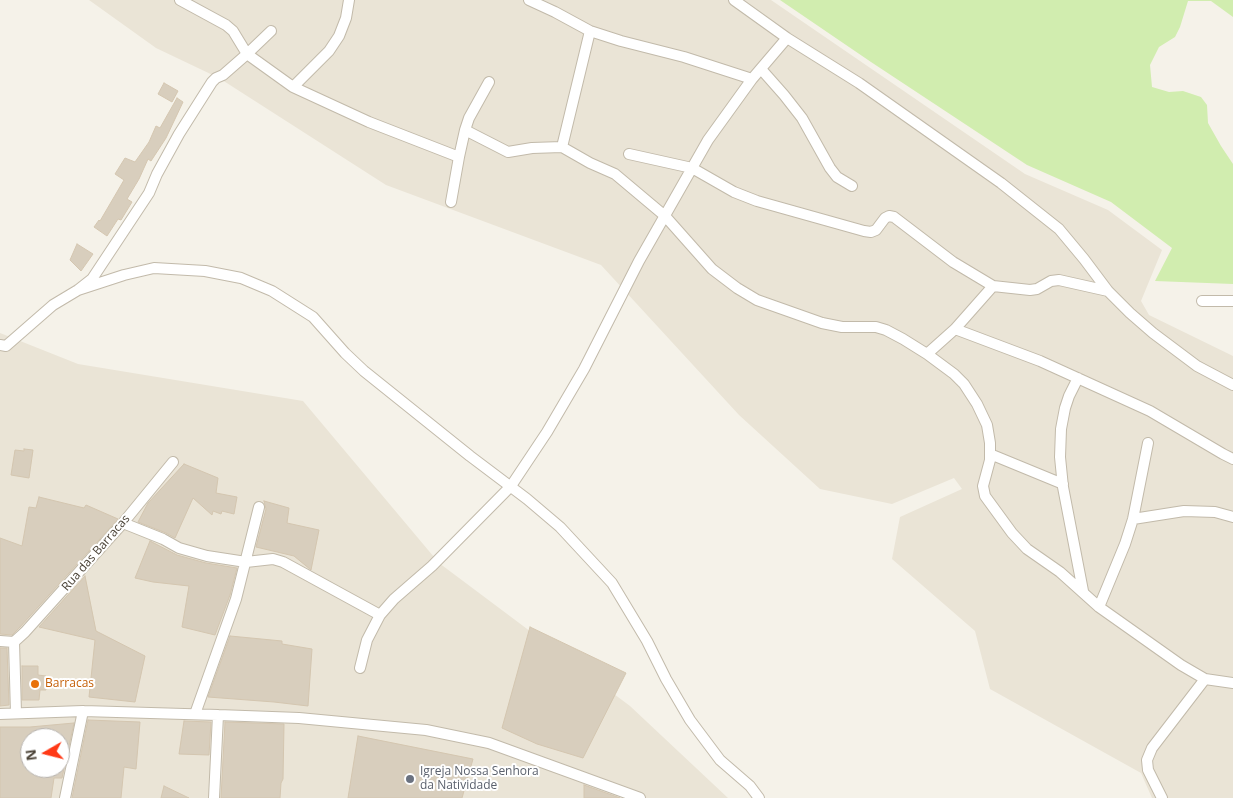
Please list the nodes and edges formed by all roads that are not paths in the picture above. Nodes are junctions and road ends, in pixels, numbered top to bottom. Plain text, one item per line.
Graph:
1 (180, 0) edge
2 (349, 0) edge
3 (529, 0) edge
4 (734, 0) edge
5 (271, 30) dead end
6 (590, 31) junction
7 (787, 38) junction
8 (247, 54) junction
9 (761, 69) junction
10 (752, 79) junction
11 (489, 82) dead end
12 (293, 87) junction
13 (465, 130) junction
14 (562, 147) junction
15 (629, 154) dead end
16 (459, 157) junction
17 (692, 168) junction
18 (852, 186) dead end
19 (451, 202) dead end
20 (665, 216) junction
21 (993, 286) junction
22 (78, 290) junction
23 (1108, 291) junction
24 (1202, 301) dead end
25 (1233, 301) edge
26 (955, 329) junction
27 (0, 345) edge
28 (927, 354) junction
29 (1078, 378) junction
30 (1233, 385) edge
31 (1148, 443) dead end
32 (990, 454) junction
33 (1233, 459) edge
34 (174, 462) dead end
35 (1063, 484) junction
36 (510, 486) junction
37 (259, 507) dead end
38 (1233, 517) edge
39 (1133, 519) junction
40 (123, 523) junction
41 (246, 562) junction
42 (1083, 591) junction
43 (1099, 607) junction
44 (380, 615) junction
45 (0, 641) edge
46 (14, 642) junction
47 (360, 668) dead end
48 (1205, 679) junction
49 (1233, 683) edge
50 (83, 711) junction
51 (16, 713) junction
52 (0, 714) edge
53 (196, 714) junction
54 (218, 715) junction
55 (65, 798) edge
56 (214, 798) edge
57 (640, 798) edge
58 (759, 798) edge
59 (1162, 798) edge

1 - 8 street
2 - 12 street
3 - 6 street
4 - 7 street
5 - 8 street
6 - 10 street
6 - 14 street
7 - 9 street
7 - 23 street
8 - 12 street
8 - 22 street
9 - 10 street
9 - 18 street
10 - 17 street
11 - 13 street
12 - 16 street
13 - 14 street
13 - 16 street
14 - 20 street
15 - 17 street
16 - 19 street
17 - 20 street
17 - 21 street
20 - 28 street
20 - 36 street
21 - 23 street
21 - 26 street
22 - 27 street
22 - 36 street
23 - 30 street
24 - 25 street
26 - 28 street
26 - 29 street
28 - 32 street
29 - 33 street
29 - 35 street
31 - 39 street
32 - 35 street
32 - 42 street
34 - 40 street, Rua das Barracas
35 - 42 street
36 - 44 street
36 - 58 street
37 - 41 street
38 - 39 street
39 - 43 street
40 - 41 street
40 - 46 street, Rua das Barracas
41 - 44 street
41 - 53 street
42 - 43 street
43 - 48 street
44 - 47 street
45 - 46 street
46 - 51 street
48 - 49 street
48 - 59 street
50 - 51 street
50 - 53 street
50 - 55 street
51 - 52 street
53 - 54 street
54 - 56 street
54 - 57 street

